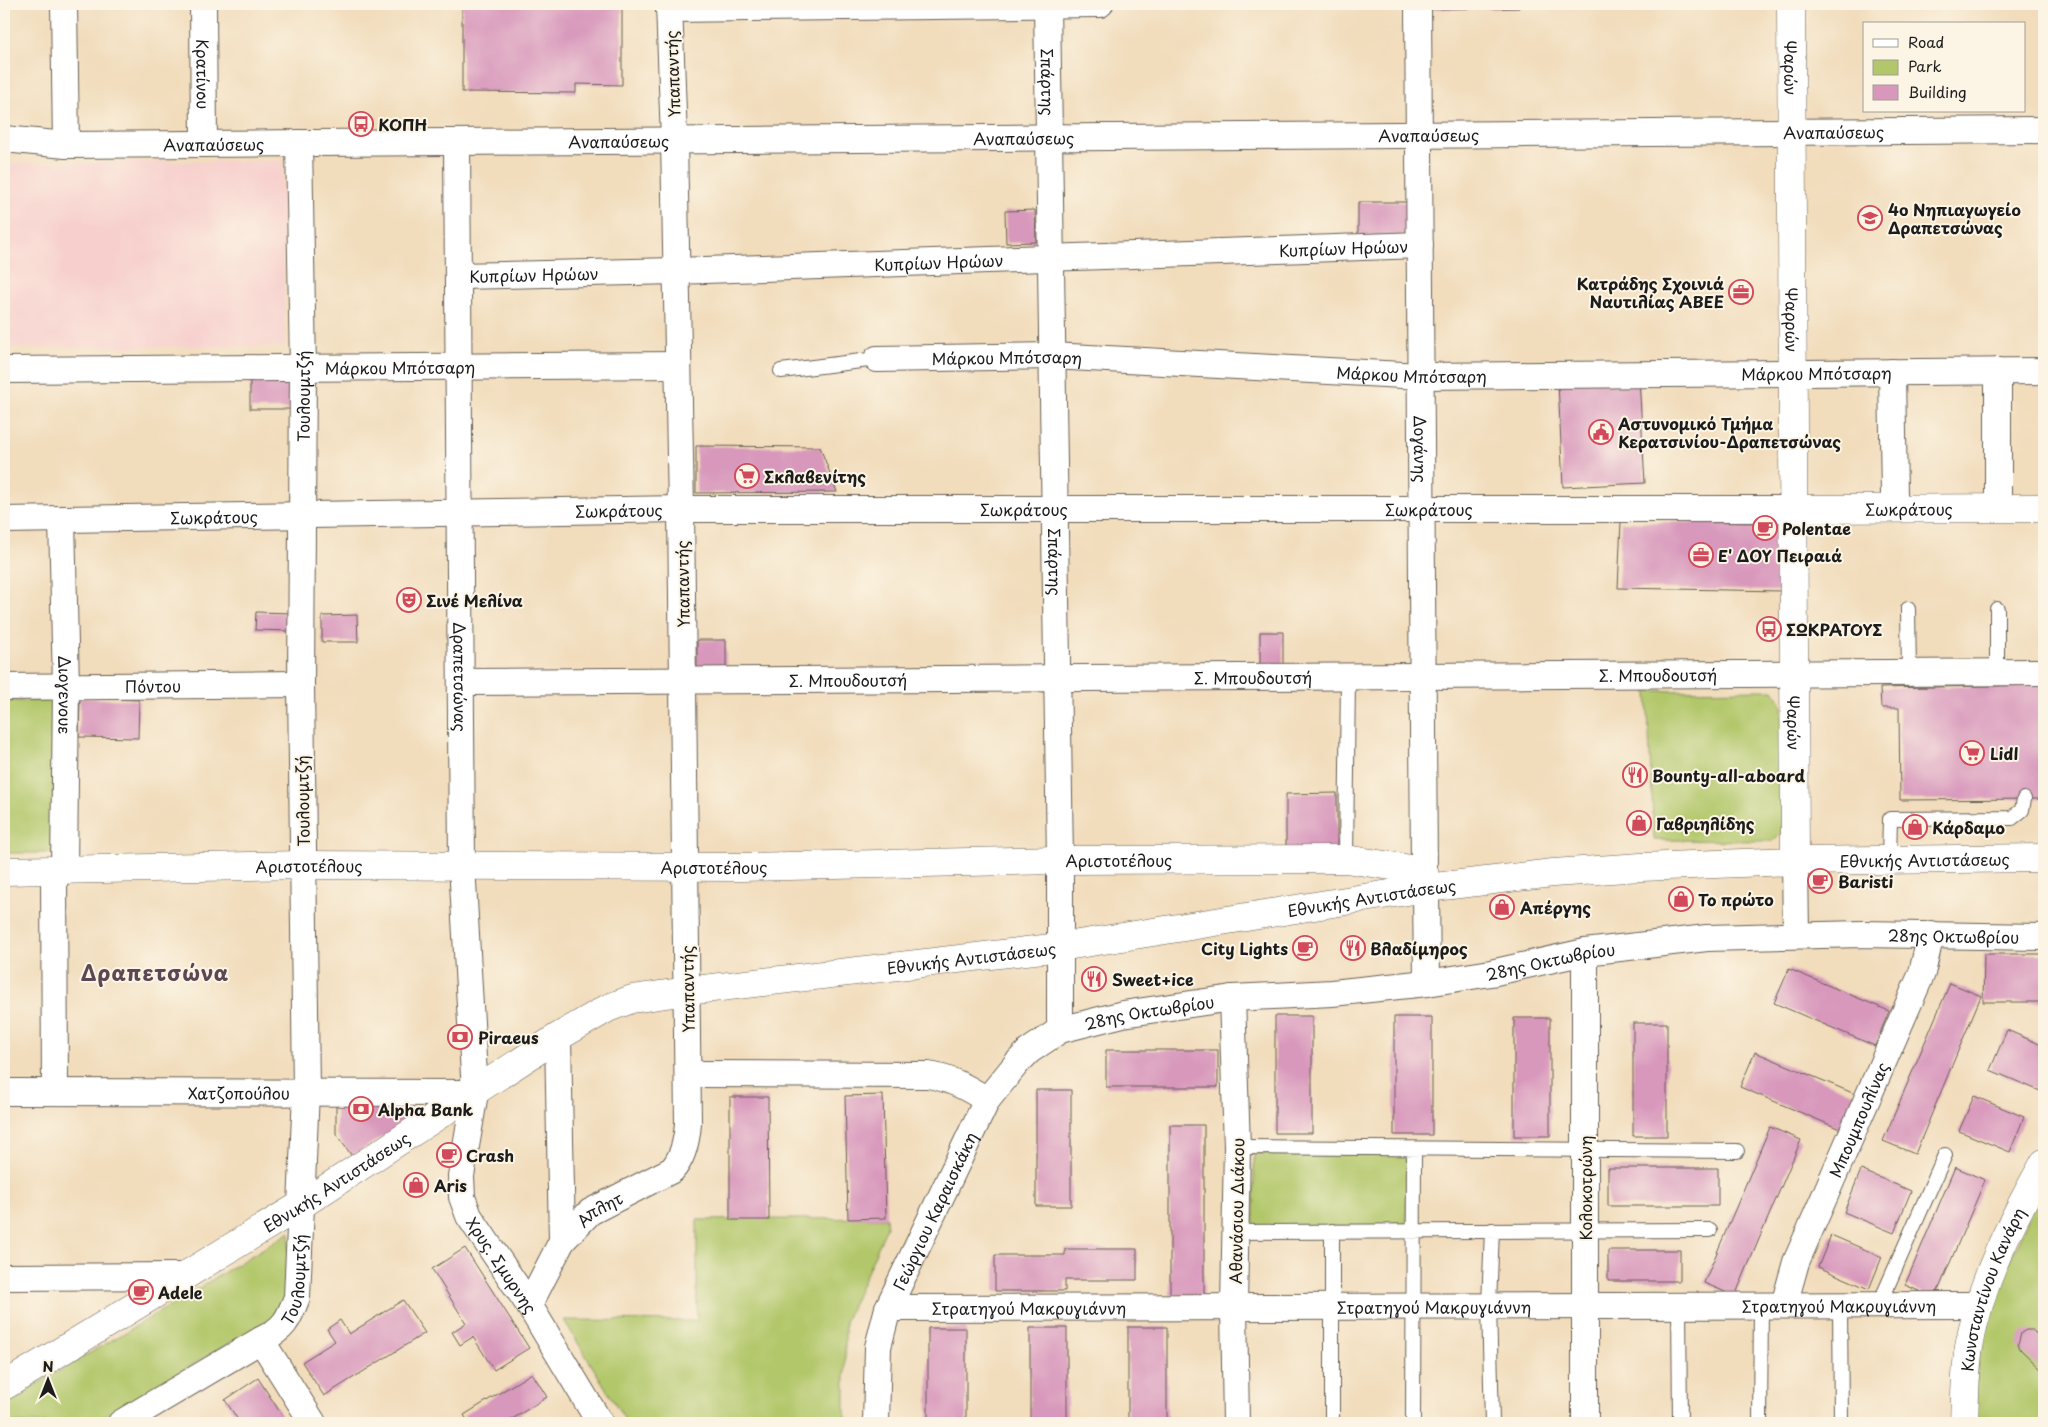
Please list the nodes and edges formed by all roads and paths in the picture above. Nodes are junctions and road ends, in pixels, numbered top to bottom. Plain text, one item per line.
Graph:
1 (64, 4) edge
2 (203, 4) edge
3 (1047, 4) edge
4 (1100, 4) edge
5 (1418, 4) edge
6 (1791, 4) edge
7 (669, 7) edge
8 (2044, 130) edge
9 (1792, 132) junction
10 (1419, 134) junction
11 (1049, 137) junction
12 (4, 139) edge
13 (674, 140) junction
14 (457, 142) junction
15 (299, 143) junction
16 (204, 144) junction
17 (66, 145) junction
18 (1420, 246) junction
19 (1051, 258) junction
20 (676, 271) junction
21 (458, 276) junction
22 (1052, 356) junction
23 (877, 359) joint
24 (678, 365) junction
25 (458, 366) junction
26 (303, 368) junction
27 (4, 370) edge
28 (781, 371) dead end
29 (1998, 371) junction
30 (2044, 371) edge
31 (1892, 372) junction
32 (1793, 373) junction
33 (1421, 376) junction
34 (1894, 495) dead end
35 (1998, 495) dead end
36 (2044, 508) edge
37 (681, 509) junction
38 (1054, 509) junction
39 (1422, 509) junction
40 (1793, 509) junction
41 (461, 513) junction
42 (302, 515) junction
43 (4, 520) edge
44 (62, 520) junction
45 (1908, 608) dead end
46 (1997, 609) dead end
47 (1997, 672) junction
48 (2044, 672) edge
49 (1909, 673) junction
50 (1794, 674) junction
51 (1348, 676) junction
52 (1423, 676) junction
53 (1057, 679) junction
54 (683, 680) junction
55 (462, 682) junction
56 (301, 684) junction
57 (66, 686) junction
58 (4, 687) edge
59 (2024, 799) dead end
60 (2044, 858) edge
61 (1346, 859) junction
62 (1889, 859) junction
63 (1060, 860) junction
64 (1795, 861) junction
65 (303, 865) junction
66 (462, 865) junction
67 (686, 868) junction
68 (4, 871) edge
69 (59, 871) junction
70 (1425, 879) junction
71 (1931, 934) junction
72 (1796, 935) junction
73 (2044, 937) edge
74 (1060, 947) junction
75 (1585, 952) junction
76 (1427, 984) junction
77 (686, 990) junction
78 (1232, 998) junction
79 (1060, 1030) junction
80 (558, 1037) junction
81 (688, 1074) junction
82 (4, 1092) edge
83 (55, 1092) junction
84 (306, 1092) junction
85 (474, 1092) junction
86 (987, 1100) junction
87 (687, 1134) joint
88 (1237, 1147) junction
89 (1414, 1149) junction
90 (1585, 1150) junction
91 (1737, 1151) dead end
92 (1945, 1156) dead end
93 (2044, 1163) edge
94 (301, 1205) junction
95 (1492, 1230) junction
96 (1585, 1230) junction
97 (1710, 1230) dead end
98 (1332, 1231) junction
99 (1414, 1231) junction
100 (1237, 1232) junction
101 (562, 1241) junction
102 (183, 1276) junction
103 (4, 1277) edge
104 (529, 1305) junction
105 (1489, 1305) junction
106 (1585, 1305) junction
107 (1679, 1305) junction
108 (1772, 1305) junction
109 (1840, 1305) junction
110 (1879, 1305) junction
111 (1971, 1305) junction
112 (1234, 1306) junction
113 (1332, 1306) junction
114 (1413, 1306) junction
115 (888, 1308) junction
116 (261, 1340) junction
117 (4, 1386) edge
118 (121, 1423) edge
119 (313, 1423) edge
120 (600, 1423) edge
121 (876, 1423) edge
122 (1236, 1423) edge
123 (1332, 1423) edge
124 (1413, 1423) edge
125 (1492, 1423) edge
126 (1585, 1423) edge
127 (1680, 1423) edge
128 (1760, 1423) edge
129 (1841, 1423) edge
130 (1946, 1423) edge
131 (1964, 1423) edge

1 - 17 street
2 - 16 street, Κρατίνου
3 - 4 street
3 - 7 street
3 - 11 street, Σπάρτης
5 - 10 street, Δογάνης
6 - 9 street, Ψαρών
7 - 13 street, Υπαπαντής
8 - 9 street, Αναπαύσεως
9 - 10 street, Αναπαύσεως
9 - 32 street, Ψαρρών
10 - 11 street, Αναπαύσεως
10 - 18 street, Δογάνης
11 - 13 street, Αναπαύσεως
11 - 19 street, Σπάρτης
12 - 17 street, Αναπαύσεως
13 - 14 street, Αναπαύσεως
13 - 20 street, Υπαπαντής
14 - 15 street, Αναπαύσεως
14 - 21 street, Δραπετσώνας
15 - 16 street, Αναπαύσεως
15 - 26 street, Τουλουμτζή
16 - 17 street, Αναπαύσεως
18 - 19 street, Κυπρίων Ηρώων
18 - 33 street, Δογάνης
19 - 20 street, Κυπρίων Ηρώων
19 - 22 street, Σπάρτης
20 - 21 street, Κυπρίων Ηρώων
20 - 24 street, Υπαπαντής
21 - 25 street, Δραπετσώνας
22 - 23 street, Μάρκου Μπότσαρη
22 - 33 street, Μάρκου Μπότσαρη
22 - 38 street, Σπάρτης
23 - 28 lane, Μάρκου Μπότσαρη
24 - 25 street, Μάρκου Μπότσαρη
24 - 37 street, Υπαπαντής
25 - 26 street, Μάρκου Μπότσαρη
25 - 41 street, Δραπετσώνας
26 - 27 street, Μάρκου Μπότσαρη
26 - 42 street, Τουλουμτζή
29 - 30 street, Μάρκου Μπότσαρη
29 - 31 street, Μάρκου Μπότσαρη
29 - 35 street
31 - 32 street, Μάρκου Μπότσαρη
31 - 34 street
32 - 33 street, Μάρκου Μπότσαρη
32 - 40 street, Ψαρρών
33 - 39 street, Δογάνης
36 - 40 street, Σωκράτους
37 - 38 street, Σωκράτους
37 - 41 street, Σωκράτους
37 - 54 street, Υπαπαντής
38 - 39 street, Σωκράτους
38 - 53 street, Σπάρτης
39 - 40 street, Σωκράτους
39 - 52 street, Δογάνης
40 - 50 street, Ψαρών
41 - 42 street, Σωκράτους
41 - 55 street, Δραπετσώνας
42 - 44 street, Σωκράτους
42 - 56 street, Τουλουμτζή
43 - 44 street, Σωκράτους
44 - 57 street, Διογενουε
45 - 49 lane
46 - 47 lane
47 - 48 street, Σ. Μπουδουτσή
47 - 49 street, Σ. Μπουδουτσή
49 - 50 street, Σ. Μπουδουτσή
50 - 52 street, Σ. Μπουδουτσή
50 - 64 street, Ψαρών
51 - 52 street, Σ. Μπουδουτσή
51 - 53 street, Σ. Μπουδουτσή
51 - 61 lane
52 - 70 street, Δογάνης
53 - 54 street, Σ. Μπουδουτσή
53 - 63 street, Σπάρτης
54 - 55 street, Σ. Μπουδουτσή
54 - 67 street, Υπαπαντής
55 - 66 street, Δραπετσώνας
56 - 57 street, Πόντου
56 - 65 street, Τουλουμτζή
57 - 58 street, Πόντου
57 - 69 street, Διογενουε
59 - 62 lane
60 - 62 street, Εθνικής Αντιστάσεως
61 - 63 street, Αριστοτέλους
61 - 70 street, Αριστοτέλους
62 - 64 street, Εθνικής Αντιστάσεως
63 - 67 street, Αριστοτέλους
63 - 74 street, Σπάρτης
64 - 70 street, Εθνικής Αντιστάσεως
64 - 72 street, Ψαρών
65 - 66 street, Αριστοτέλους
65 - 69 street, Αριστοτέλους
65 - 84 street, Τουλουμτζή
66 - 67 street, Αριστοτέλους
66 - 85 street, Δραπετσώνας
67 - 77 street, Υπαπαντής
68 - 69 street, Αριστοτέλους
69 - 83 street, Διογενουε
70 - 74 street, Εθνικής Αντιστάσεως
70 - 76 street, Δογάνης
71 - 72 street, 28ης Οκτωβρίου
71 - 73 street, 28ης Οκτωβρίου
71 - 108 street, Μπουμπουλίνας
72 - 75 street, 28ης Οκτωβρίου
74 - 77 street, Εθνικής Αντιστάσεως
74 - 79 street, Σπάρτης
75 - 76 street, 28ης Οκτωβρίου
75 - 90 street, Κολοκοτρώνη
76 - 78 street, 28ης Οκτωβρίου
77 - 80 street, Εθνικής Αντιστάσεως
77 - 81 street, Υπαπαντής
78 - 79 street, 28ης Οκτωβρίου
78 - 88 street, Αθανάσιου Διάκου
79 - 86 street, Γεώργιου Καραισκάκη
80 - 85 street, Εθνικής Αντιστάσεως
80 - 101 street
81 - 86 street
81 - 87 street, Υπαπαντής
82 - 83 street, Χατζοπούλου
83 - 84 street, Χατζοπούλου
84 - 85 street, Χατζοπούλου
84 - 94 street, Τουλουμτζή
85 - 94 street, Εθνικής Αντιστάσεως
85 - 104 street, Χρυς. Σμυρνης
86 - 115 street, Γεώργιου Καραισκάκη
87 - 101 street, Απλητ
88 - 89 lane
88 - 100 street, Αθανάσιου Διάκου
89 - 90 lane
89 - 99 lane
90 - 91 lane
90 - 96 street, Κολοκοτρώνη
92 - 110 lane
93 - 111 street, Κωνσταντίνου Κανάρη
94 - 102 street, Εθνικής Αντιστάσεως
94 - 116 street, Τουλουμτζή
95 - 96 lane
95 - 99 lane
95 - 105 lane
96 - 97 lane
96 - 106 street, Κολοκοτρώνη
98 - 99 lane
98 - 100 lane
98 - 113 lane
99 - 114 lane
100 - 112 street, Αθανάσιου Διάκου
101 - 104 street, Απλητ
102 - 103 street
102 - 117 street, Εθνικής Αντιστάσεως
104 - 120 street, Χρυς. Σμυρνης
105 - 106 street, Στρατηγού Μακρυγιάννη
105 - 114 street, Στρατηγού Μακρυγιάννη
105 - 125 lane
106 - 107 street, Στρατηγού Μακρυγιάννη
106 - 126 street, Κολοκοτρώνη
107 - 108 street, Στρατηγού Μακρυγιάννη
107 - 127 lane
108 - 109 street, Στρατηγού Μακρυγιάννη
108 - 128 lane
109 - 110 street, Στρατηγού Μακρυγιάννη
109 - 129 lane
110 - 111 street, Στρατηγού Μακρυγιάννη
111 - 130 street, Κωνσταντίνου Κανάρη
111 - 131 street, Κωνσταντίνου Κανάρη
112 - 113 street, Στρατηγού Μακρυγιάννη
112 - 115 street, Στρατηγού Μακρυγιάννη
112 - 122 street, Αθανάσιου Διάκου
113 - 114 street, Στρατηγού Μακρυγιάννη
113 - 123 lane
114 - 124 lane
115 - 121 street, Γεώργιου Καραισκάκη
116 - 118 street, Τουλουμτζή
116 - 119 street

